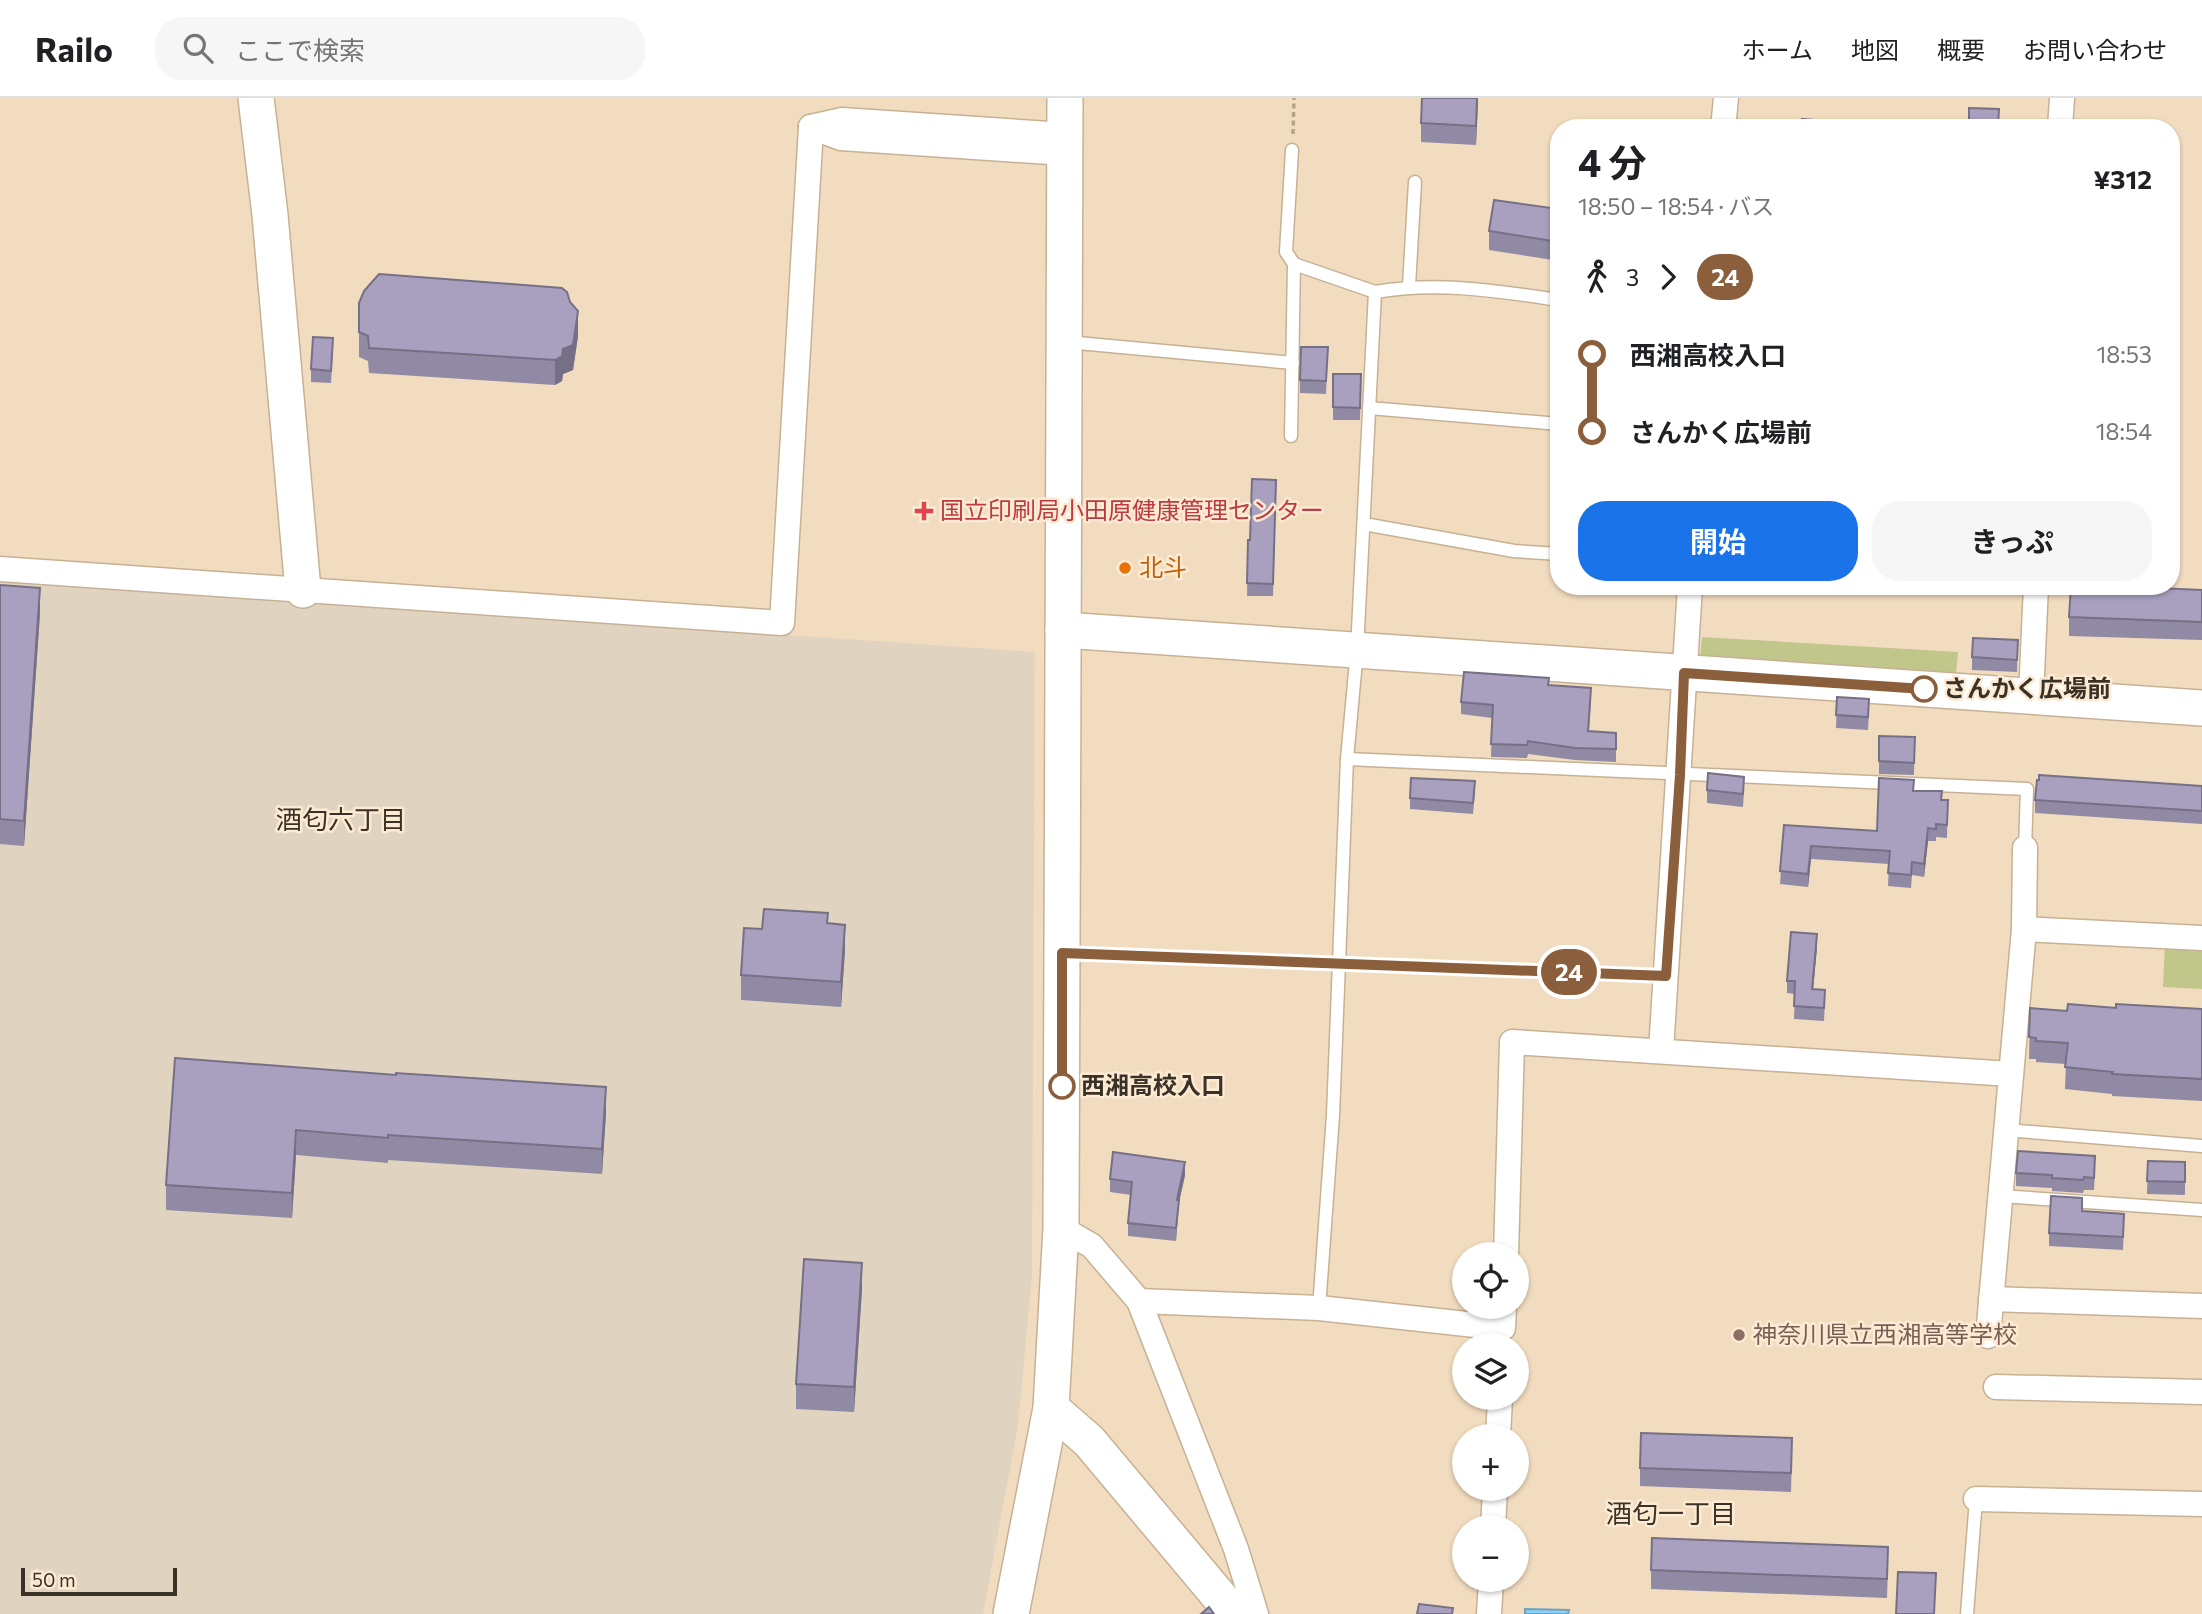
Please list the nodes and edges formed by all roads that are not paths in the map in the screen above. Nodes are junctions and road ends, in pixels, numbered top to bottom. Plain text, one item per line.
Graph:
1 (256, 98) edge
2 (1065, 98) edge
3 (1726, 98) edge
4 (2062, 98) edge
5 (1724, 119) edge
6 (2061, 119) edge
7 (1065, 144) junction
8 (1292, 150) road end
9 (1415, 182) dead end
10 (1294, 264) junction
11 (1409, 286) junction
12 (1375, 292) junction
13 (1550, 299) edge
14 (1064, 342) junction
15 (1293, 363) junction
16 (1369, 408) junction
17 (1550, 423) edge
18 (1291, 436) dead end
19 (1364, 524) junction
20 (1550, 553) edge
21 (0, 569) edge
22 (303, 590) junction
23 (1689, 595) edge
24 (2036, 595) edge
25 (1063, 630) junction
26 (1357, 650) junction
27 (1684, 673) junction
28 (2031, 696) junction
29 (2202, 708) edge
30 (1347, 759) junction
31 (1680, 775) junction
32 (2025, 848) joint
33 (2024, 929) junction
34 (2202, 938) edge
35 (1062, 953) junction
36 (1338, 963) junction
37 (1666, 976) junction
38 (1661, 1051) junction
39 (2011, 1074) junction
40 (2006, 1130) junction
41 (2202, 1146) edge
42 (2000, 1196) junction
43 (2202, 1210) edge
44 (1061, 1228) junction
45 (1506, 1242) edge
46 (1991, 1299) junction
47 (1139, 1301) junction
48 (2202, 1306) edge
49 (1319, 1308) junction
50 (1503, 1327) edge
51 (1988, 1336) dead end
52 (1996, 1387) dead end
53 (2202, 1392) edge
54 (1051, 1408) junction
55 (1976, 1499) joint
56 (2202, 1504) edge
57 (1490, 1592) edge
58 (1011, 1614) edge
59 (1234, 1614) edge
60 (1256, 1614) edge
61 (1489, 1614) edge
62 (1967, 1614) edge

1 - 22 street
2 - 7 street
3 - 5 street
4 - 6 street
7 - 14 street
7 - 22 street
8 - 10 lane
9 - 11 lane
10 - 12 lane
10 - 15 lane
11 - 12 lane
11 - 13 lane
12 - 16 lane
14 - 15 lane
14 - 25 street
15 - 18 lane
16 - 17 lane
16 - 19 lane
19 - 20 lane
19 - 26 lane
21 - 22 street
23 - 27 street
24 - 28 street
25 - 26 street
25 - 35 street
26 - 27 street
26 - 30 lane
27 - 28 street
27 - 31 street
28 - 29 street
30 - 31 lane
30 - 36 lane
31 - 32 lane
31 - 37 street
32 - 33 street
33 - 34 street
33 - 39 street
35 - 36 lane
35 - 44 street
36 - 37 lane
36 - 49 lane
37 - 38 street
38 - 39 street
38 - 45 street
39 - 40 street
40 - 41 lane
40 - 42 street
42 - 43 lane
42 - 46 street
44 - 47 street
44 - 54 street
46 - 48 street
46 - 51 street
47 - 49 street
47 - 60 street
49 - 50 street
52 - 53 street
54 - 58 street
54 - 59 street
55 - 56 street
55 - 62 lane
57 - 61 street

